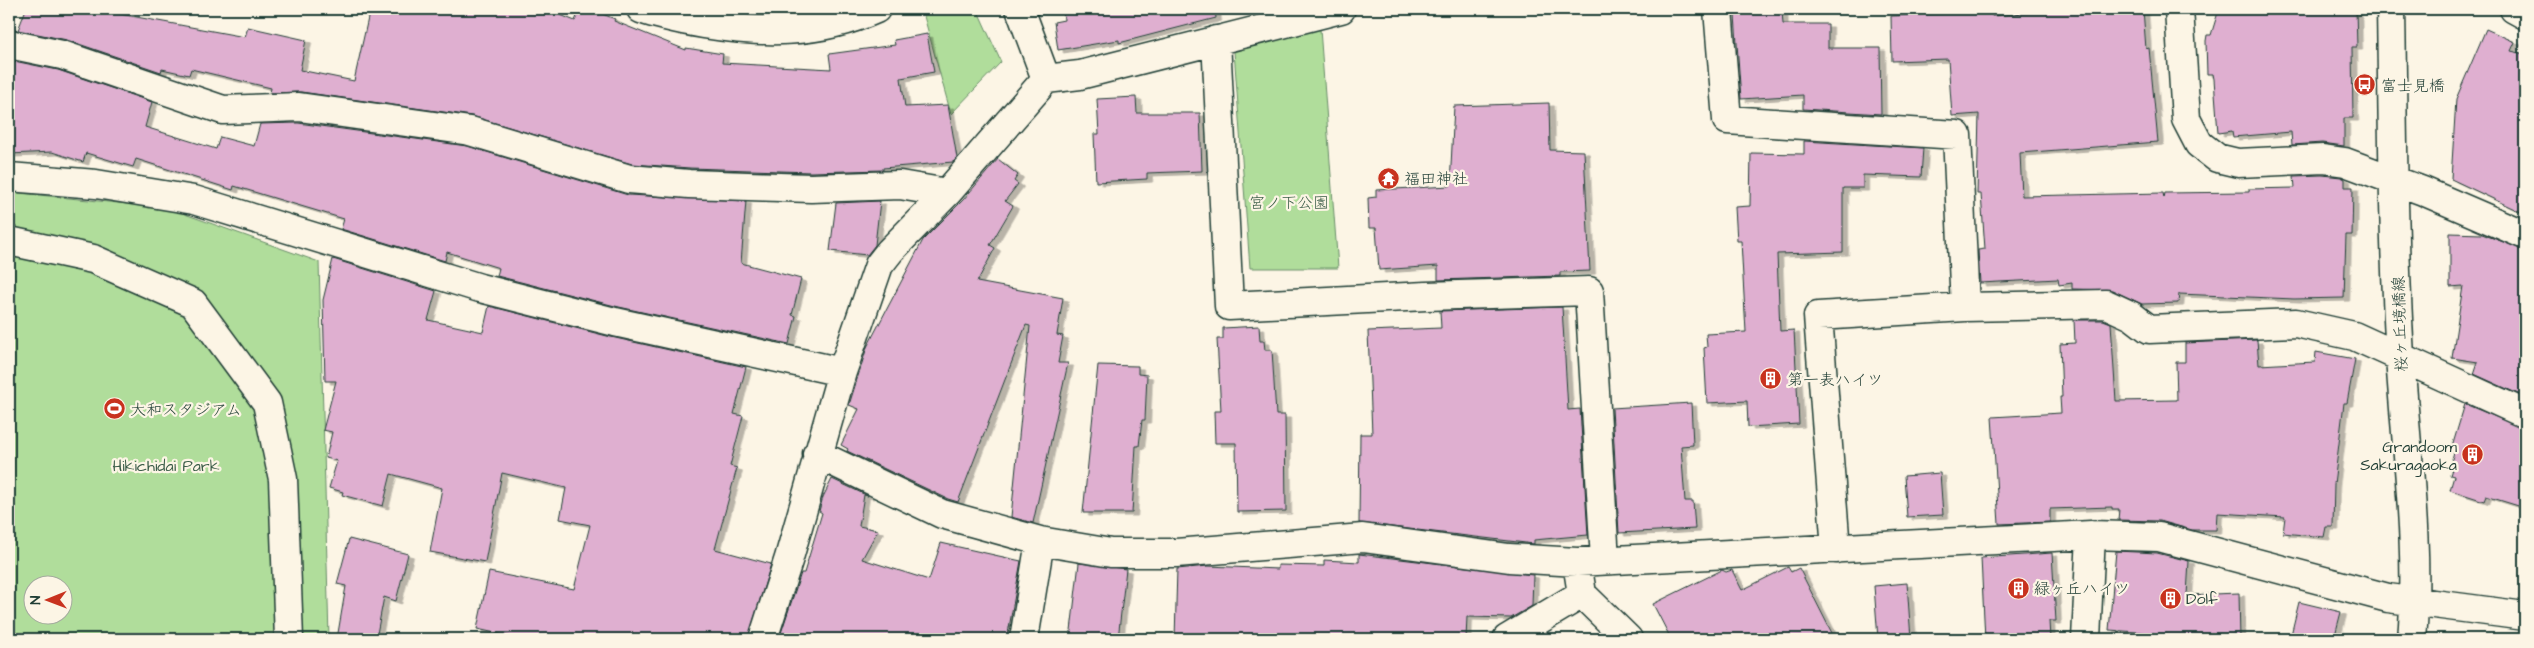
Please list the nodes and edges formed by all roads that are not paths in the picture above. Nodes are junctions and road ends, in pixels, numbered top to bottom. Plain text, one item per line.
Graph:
1 (641, 9) edge
2 (876, 9) edge
3 (1020, 9) edge
4 (1341, 9) edge
5 (1718, 9) edge
6 (2179, 9) edge
7 (2391, 9) edge
8 (2514, 9) edge
9 (2525, 15) edge
10 (1216, 40) junction
11 (9, 44) edge
12 (1046, 78) junction
13 (9, 177) edge
14 (2394, 180) junction
15 (947, 193) junction
16 (2525, 235) edge
17 (9, 241) edge
18 (1965, 307) junction
19 (2400, 356) junction
20 (842, 372) junction
21 (2525, 414) edge
22 (817, 454) junction
23 (2091, 535) junction
24 (1040, 541) junction
25 (1836, 549) junction
26 (1605, 560) junction
27 (1577, 562) junction
28 (1582, 594) junction
29 (2416, 602) junction
30 (2525, 616) edge
31 (289, 639) edge
32 (763, 639) edge
33 (1024, 639) edge
34 (1507, 639) edge
35 (1628, 639) edge
36 (2086, 639) edge
37 (2412, 639) edge

1 - 2 street
3 - 12 street
4 - 10 street
5 - 18 street
6 - 14 street
7 - 14 street, 桜ヶ丘境橋線
8 - 9 street
10 - 12 street
10 - 26 street
11 - 15 street
12 - 15 street
13 - 20 street
14 - 16 street
14 - 19 street, 桜ヶ丘境橋線
15 - 20 street
17 - 31 street
18 - 19 street
18 - 25 street
19 - 21 street
19 - 29 street, 桜ヶ丘境橋線
20 - 22 street
22 - 24 street
22 - 32 street
23 - 25 street
23 - 29 street
23 - 36 street
24 - 27 street
24 - 33 street
25 - 26 street
26 - 27 street
27 - 28 street
28 - 34 street
28 - 35 street
29 - 30 street
29 - 37 street, 桜ヶ丘境橋線

